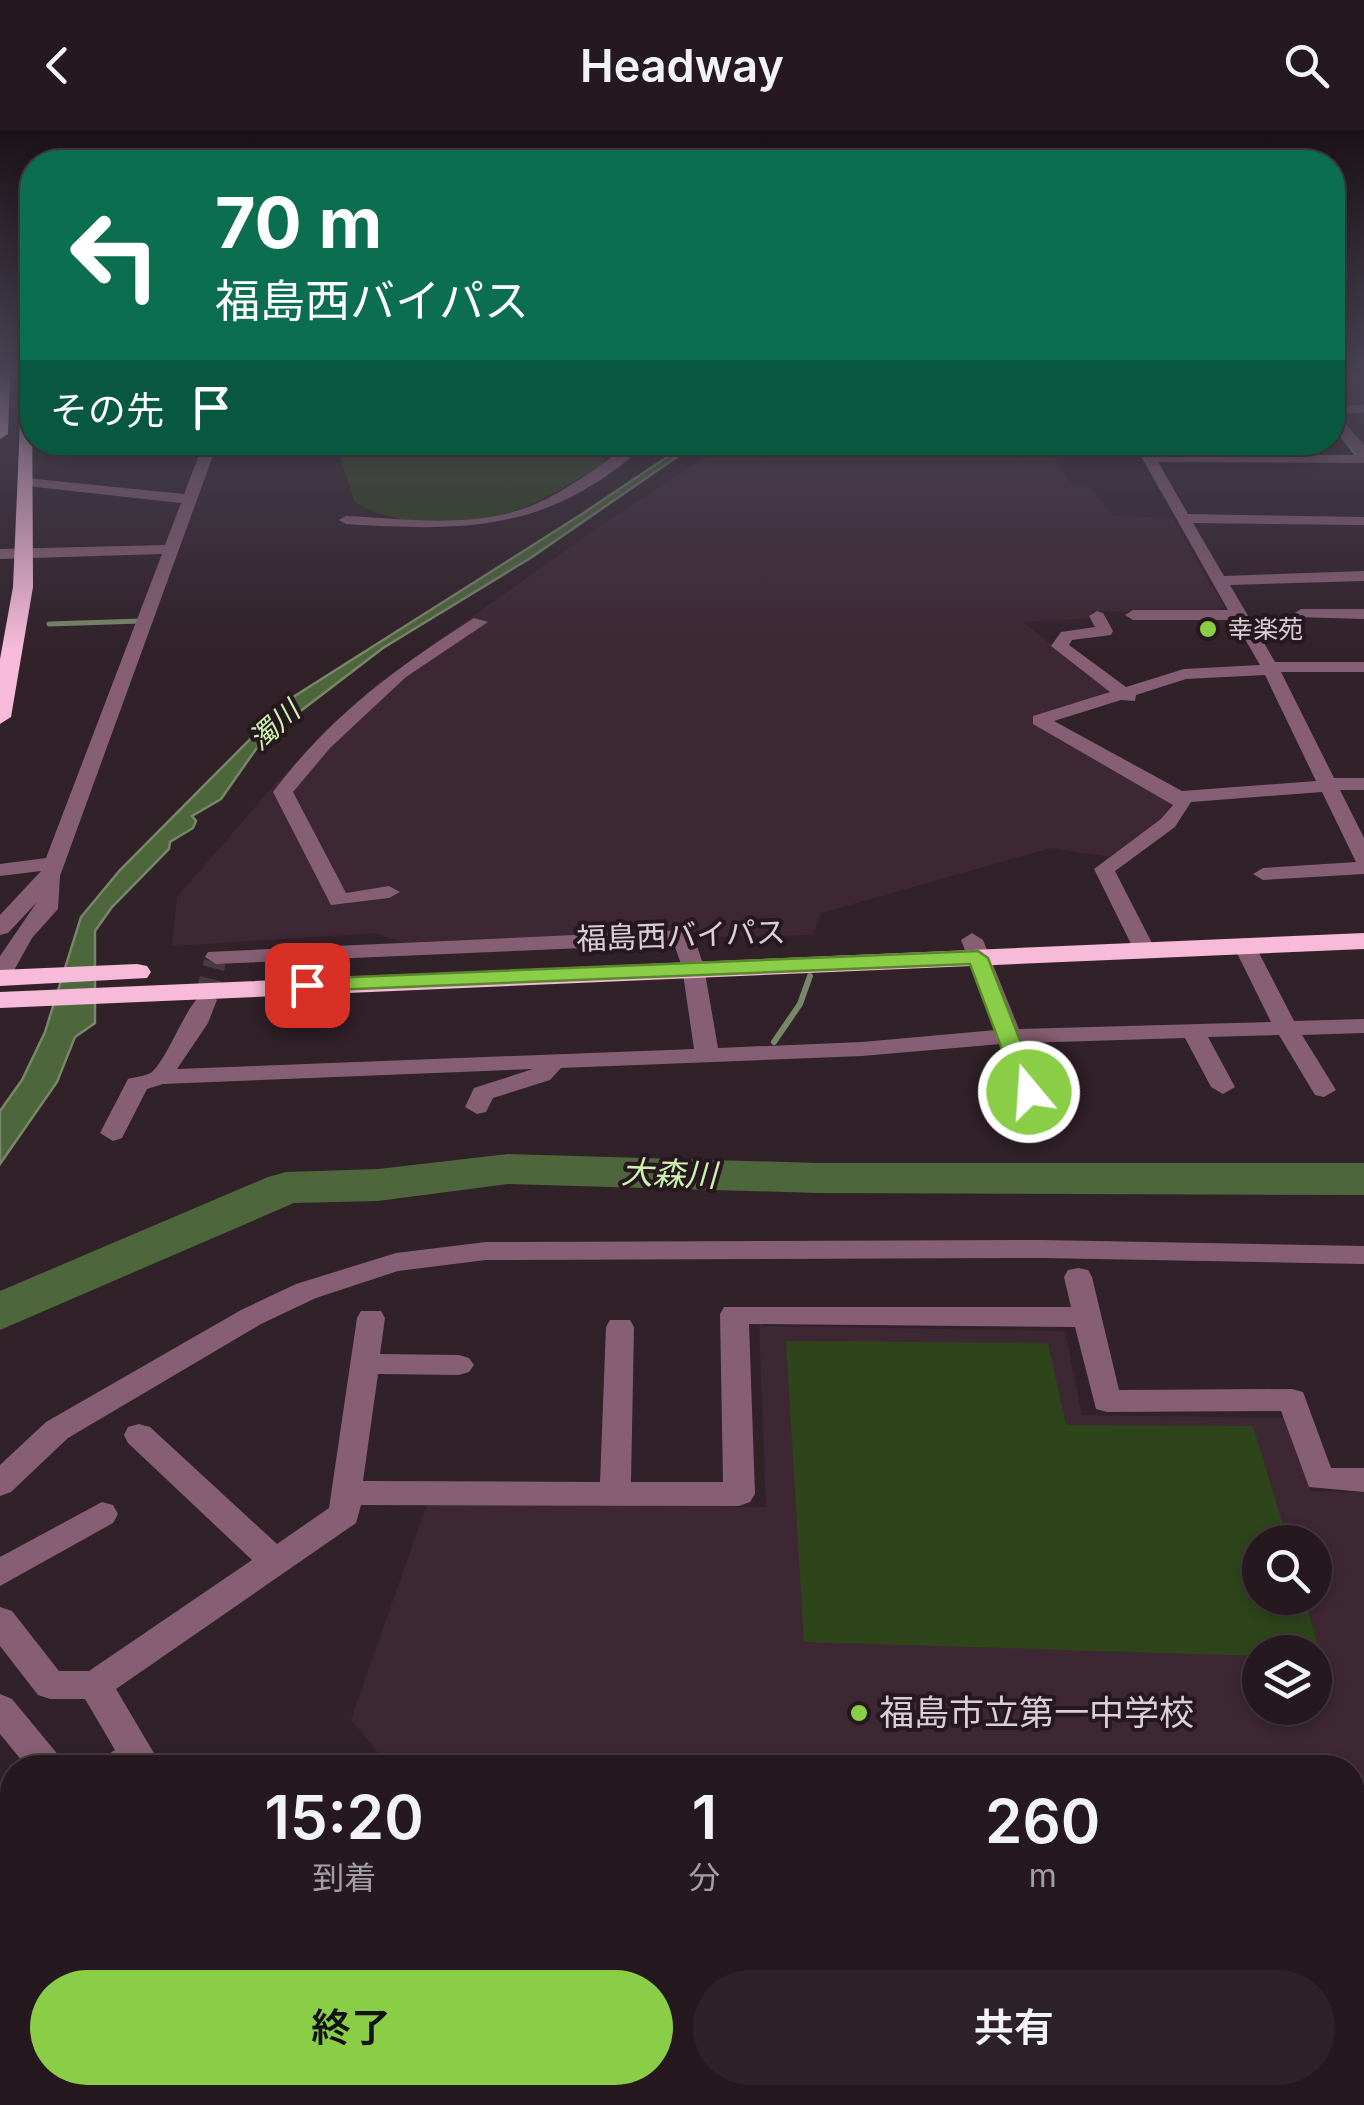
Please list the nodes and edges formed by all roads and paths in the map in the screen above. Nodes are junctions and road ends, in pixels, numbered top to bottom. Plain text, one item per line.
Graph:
1 (27, 467) edge
2 (202, 467) edge
3 (603, 467) edge
4 (1154, 467) edge
5 (26, 482) junction
6 (189, 499) junction
7 (1182, 518) junction
8 (346, 520) dead end
9 (1364, 520) edge
10 (169, 549) junction
11 (25, 553) junction
12 (0, 554) edge
13 (1364, 576) edge
14 (1218, 580) junction
15 (1301, 614) dead end
16 (1364, 614) edge
17 (1133, 615) dead end
18 (1238, 615) junction
19 (1096, 616) dead end
20 (480, 622) dead end
21 (1364, 666) edge
22 (1270, 668) junction
23 (1130, 698) junction
24 (0, 717) edge
25 (1364, 784) edge
26 (1330, 785) junction
27 (1179, 797) junction
28 (1364, 859) edge
29 (1364, 868) edge
30 (0, 870) edge
31 (52, 870) junction
32 (1263, 874) dead end
33 (389, 892) dead end
34 (1364, 924) edge
35 (0, 928) edge
36 (1141, 941) junction
37 (1364, 941) edge
38 (1244, 945) junction
39 (975, 949) junction
40 (691, 959) junction
41 (215, 960) dead end
42 (4, 986) edge
43 (206, 1000) tunnel mouth
44 (1285, 1026) junction
45 (1364, 1026) edge
46 (1193, 1031) junction
47 (1010, 1036) junction
48 (707, 1055) junction
49 (554, 1062) junction
50 (161, 1077) junction
51 (1223, 1087) dead end
52 (1324, 1090) dead end
53 (477, 1107) dead end
54 (1034, 1112) dead end
55 (113, 1133) dead end
56 (1364, 1255) edge
57 (1078, 1277) dead end
58 (1087, 1317) junction
59 (371, 1318) dead end
60 (620, 1326) dead end
61 (365, 1364) junction
62 (459, 1365) dead end
63 (139, 1435) dead end
64 (1364, 1480) edge
65 (0, 1484) edge
66 (346, 1494) junction
67 (615, 1494) junction
68 (102, 1514) dead end
69 (275, 1562) junction
70 (0, 1573) edge
71 (0, 1620) edge
72 (95, 1684) junction
73 (0, 1708) edge
74 (40, 1755) edge
75 (137, 1755) edge

1 - 5 highway
2 - 6 street
3 - 8 street
4 - 7 street
5 - 6 street
5 - 11 highway
6 - 10 street
7 - 9 street
7 - 14 street
10 - 11 street
10 - 31 street
11 - 12 street
11 - 24 highway
13 - 14 street
14 - 18 street
15 - 16 street
17 - 18 street
18 - 22 street
19 - 23 street
20 - 33 street
21 - 22 street
22 - 23 street
22 - 26 street
23 - 27 street
25 - 26 street
26 - 27 street
26 - 28 street
27 - 36 street
29 - 32 street
30 - 31 street
31 - 35 street
31 - 42 street
34 - 36 highway, 福島西バイパス
36 - 38 highway, 福島西バイパス
36 - 39 highway, 福島西バイパス
37 - 38 highway, 福島西バイパス
38 - 44 street
39 - 40 highway, 福島西バイパス
39 - 47 street
40 - 41 street
40 - 42 highway, 福島西バイパス
40 - 48 street
43 - 50 street
44 - 45 street
44 - 46 street
44 - 52 street
46 - 47 street
46 - 51 street
47 - 48 street
47 - 54 street
48 - 49 street
49 - 50 street
49 - 53 street
50 - 55 street
56 - 65 street
57 - 58 street
58 - 64 street
58 - 67 street
59 - 61 street
60 - 67 street
61 - 62 street
61 - 66 street
63 - 69 street
66 - 67 street
66 - 69 street
68 - 70 street
69 - 72 street
71 - 72 street
72 - 75 street
73 - 74 street

